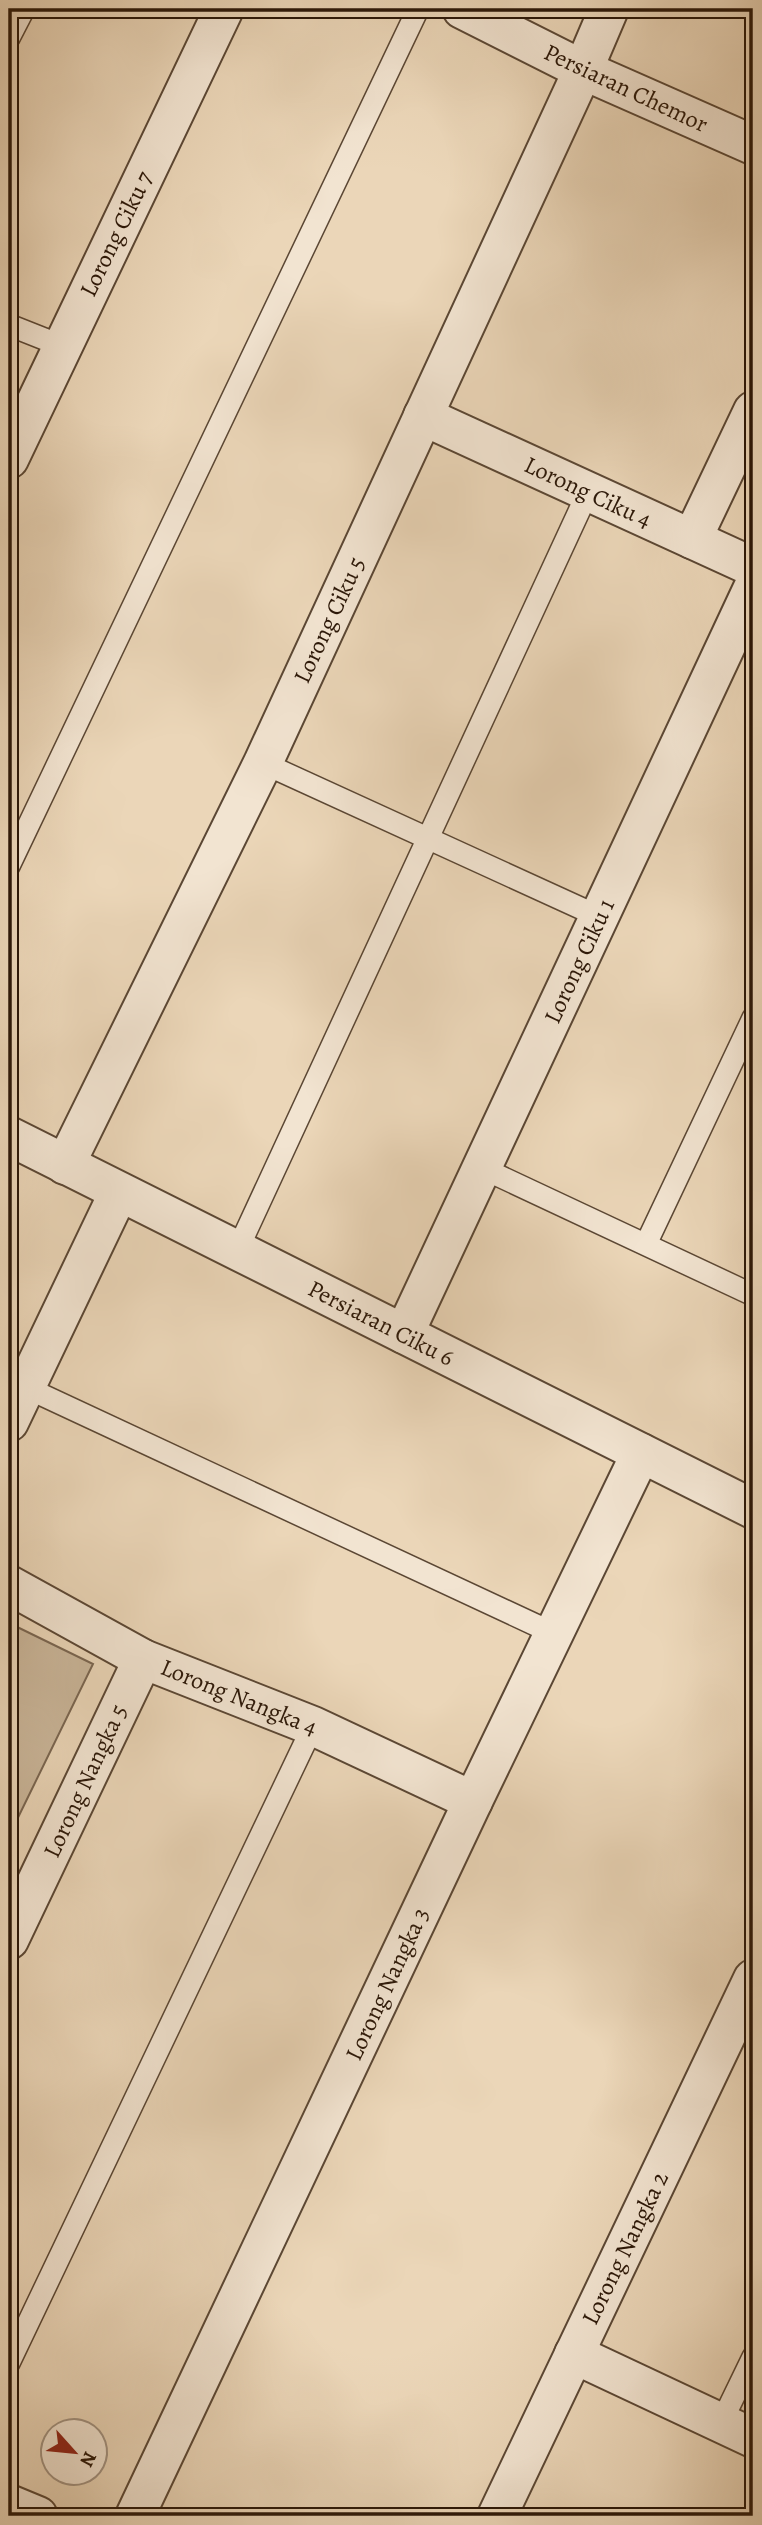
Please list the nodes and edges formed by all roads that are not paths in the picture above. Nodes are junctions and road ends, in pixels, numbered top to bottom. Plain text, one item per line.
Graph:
1 (23, 9) edge
2 (224, 9) edge
3 (418, 9) edge
4 (462, 9) edge
5 (608, 9) edge
6 (9, 38) edge
7 (583, 70) junction
8 (753, 145) edge
9 (9, 325) edge
10 (62, 346) junction
11 (753, 411) edge
12 (423, 416) junction
13 (9, 458) edge
14 (589, 492) junction
15 (692, 539) junction
16 (753, 568) edge
17 (753, 588) edge
18 (263, 762) junction
19 (428, 839) junction
20 (9, 866) edge
21 (600, 917) junction
22 (753, 1018) edge
23 (9, 1136) edge
24 (65, 1165) junction
25 (482, 1168) junction
26 (119, 1192) junction
27 (646, 1244) junction
28 (237, 1251) junction
29 (753, 1295) edge
30 (404, 1334) junction
31 (25, 1387) junction
32 (9, 1422) edge
33 (641, 1453) junction
34 (753, 1509) edge
35 (9, 1585) edge
36 (555, 1634) junction
37 (143, 1658) junction
38 (313, 1726) junction
39 (473, 1801) junction
40 (9, 1940) edge
41 (753, 1979) edge
42 (574, 2354) junction
43 (753, 2357) edge
44 (9, 2363) edge
45 (737, 2430) edge
46 (9, 2504) edge
47 (38, 2516) edge
48 (135, 2516) edge
49 (497, 2516) edge

1 - 6 lane
2 - 10 street, Lorong Ciku 7
3 - 20 lane
4 - 7 street, Persiaran Chemor
5 - 7 street, Lorong Ciku 5
7 - 8 street, Persiaran Chemor
7 - 12 street, Lorong Ciku 5
9 - 10 lane
10 - 13 street, Lorong Ciku 7
11 - 15 street
12 - 14 street, Lorong Ciku 4
12 - 18 street, Lorong Ciku 5
14 - 15 street, Lorong Ciku 4
14 - 19 lane
15 - 16 street, Lorong Ciku 4
17 - 21 street, Lorong Ciku 1
18 - 19 lane
18 - 24 street, Lorong Ciku 5
19 - 21 lane
19 - 28 lane
21 - 25 street, Lorong Ciku 1
22 - 27 lane
23 - 24 street, Persiaran Ciku 6
24 - 26 street, Persiaran Ciku 6
25 - 27 lane
25 - 30 street, Lorong Ciku 1
26 - 28 street, Persiaran Ciku 6
26 - 31 street
27 - 29 lane
28 - 30 street, Persiaran Ciku 6
30 - 33 street, Persiaran Ciku 6
31 - 32 street
31 - 36 lane
33 - 34 street, Persiaran Ciku 6
33 - 36 street, Lorong Nangka 3
35 - 37 street, Lorong Nangka 4
36 - 39 street, Lorong Nangka 3
37 - 38 street, Lorong Nangka 4
37 - 40 street, Lorong Nangka 5
38 - 39 street, Lorong Nangka 4
38 - 44 lane
39 - 48 street, Lorong Nangka 3
41 - 42 street, Lorong Nangka 2
42 - 45 street
42 - 49 street, Lorong Nangka 2
43 - 45 lane
46 - 47 street

